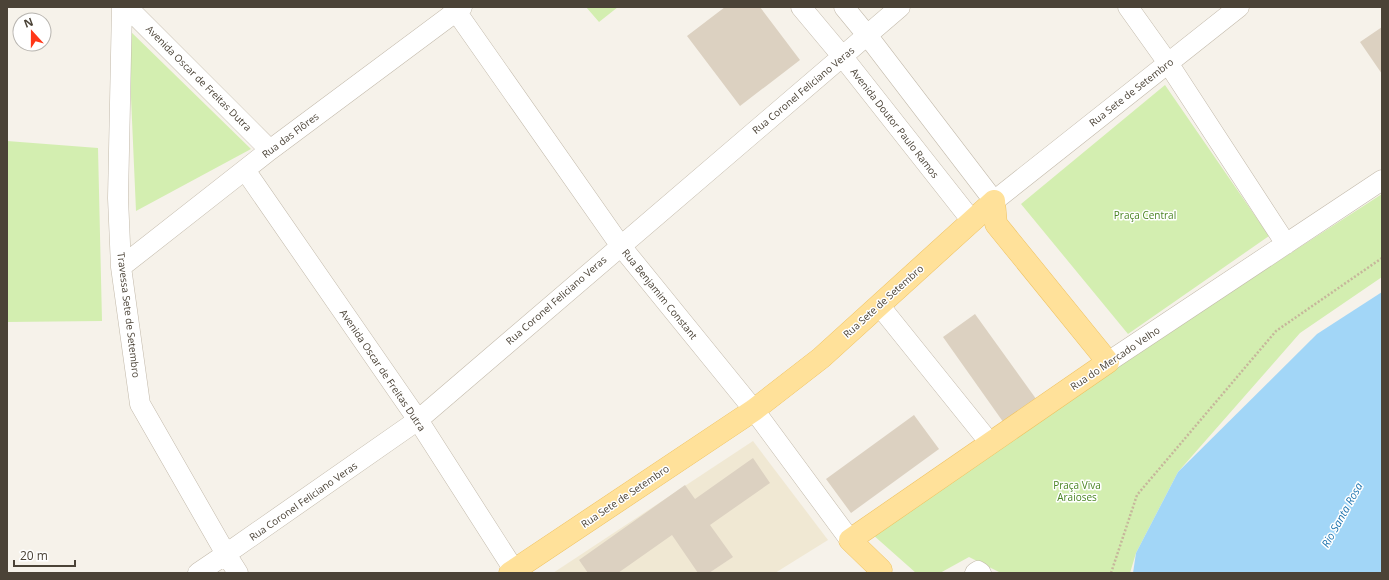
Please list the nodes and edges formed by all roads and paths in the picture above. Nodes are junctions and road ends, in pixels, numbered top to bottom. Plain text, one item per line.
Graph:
1 (122, 7) edge
2 (127, 7) edge
3 (801, 7) edge
4 (844, 7) edge
5 (900, 7) edge
6 (1128, 7) edge
7 (1239, 7) edge
8 (457, 9) edge
9 (868, 35) junction
10 (842, 56) junction
11 (1168, 63) junction
12 (270, 150) junction
13 (245, 170) junction
14 (1382, 180) edge
15 (994, 201) junction
16 (972, 221) junction
17 (996, 224) junction
18 (1286, 244) junction
19 (620, 245) junction
20 (1382, 258) edge
21 (121, 267) junction
22 (879, 305) junction
23 (1108, 362) junction
24 (754, 410) junction
25 (418, 420) junction
26 (990, 443) junction
27 (850, 540) junction
28 (226, 554) junction
29 (513, 572) edge
30 (882, 572) edge
31 (198, 573) edge
32 (238, 573) edge
33 (975, 573) edge
34 (981, 573) edge
35 (1111, 573) edge

1 - 21 street, Travessa Sete de Setembro
2 - 12 street, Avenida Oscar de Freitas Dutra
3 - 10 street, Avenida Doutor Paulo Ramos
4 - 9 street
5 - 9 street, Rua Coronel Feliciano Veras
6 - 11 street
7 - 11 street, Rua Sete de Setembro
8 - 12 street, Rua das Flôres
8 - 19 street, Rua Benjamim Constant
9 - 10 street, Rua Coronel Feliciano Veras
9 - 15 street
10 - 16 street, Avenida Doutor Paulo Ramos
10 - 19 street, Rua Coronel Feliciano Veras
11 - 15 street, Rua Sete de Setembro
11 - 18 street
12 - 13 street, Rua das Flôres
13 - 21 street, Rua das Flôres
13 - 25 street, Avenida Oscar de Freitas Dutra
14 - 18 street, Rua do Mercado Velho
15 - 16 main road, Rua Sete de Setembro
15 - 17 main road
16 - 17 main road
16 - 22 main road, Rua Sete de Setembro
17 - 23 main road
18 - 23 street, Rua do Mercado Velho
19 - 24 street, Rua Benjamim Constant
19 - 25 street, Rua Coronel Feliciano Veras
20 - 35 path
21 - 28 street, Travessa Sete de Setembro
22 - 24 main road, Rua Sete de Setembro
22 - 26 street
23 - 26 main road, Rua do Mercado Velho
24 - 27 street, Rua Benjamim Constant
24 - 29 main road, Rua Sete de Setembro
25 - 28 street, Rua Coronel Feliciano Veras
25 - 29 street, Avenida Oscar de Freitas Dutra
26 - 27 main road, Rua do Mercado Velho
27 - 30 main road, Rua Benjamim Constant
28 - 31 street, Rua Coronel Feliciano Veras
28 - 32 street, Travessa Sete de Setembro
33 - 34 street

